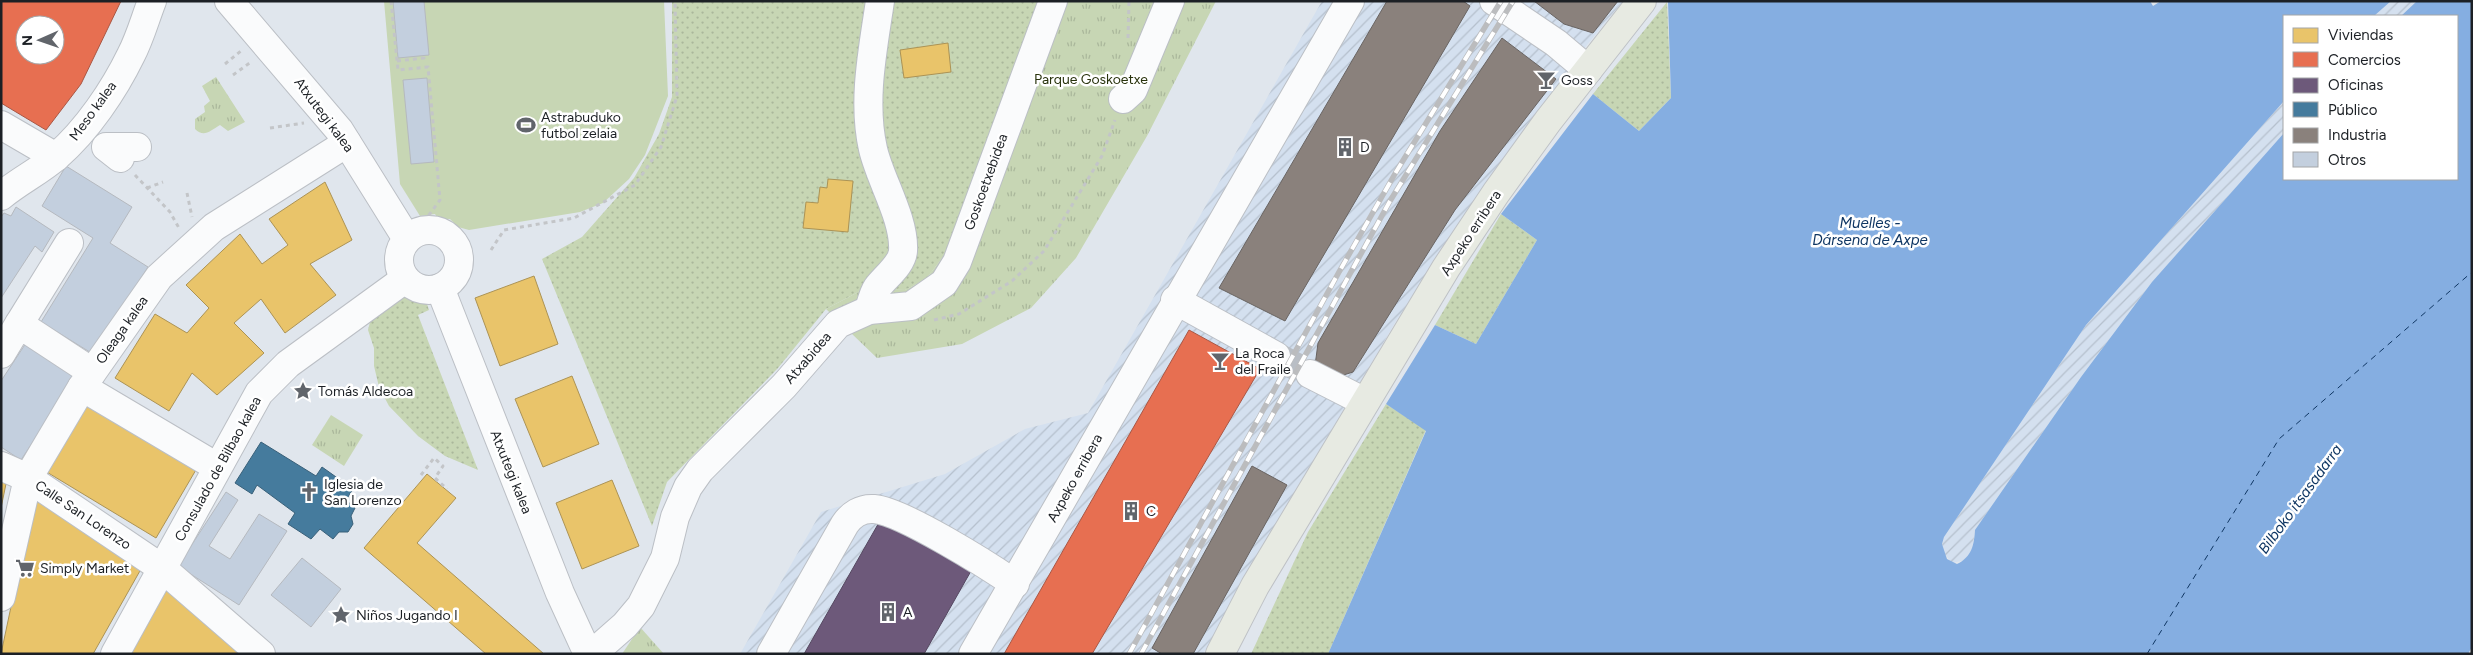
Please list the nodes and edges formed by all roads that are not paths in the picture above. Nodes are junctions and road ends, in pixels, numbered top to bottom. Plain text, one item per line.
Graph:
1 (152, 1) edge
2 (229, 1) edge
3 (880, 1) edge
4 (1053, 1) edge
5 (1170, 1) edge
6 (1350, 1) edge
7 (1494, 1) edge
8 (1642, 1) edge
9 (1588, 70) junction
10 (1123, 99) road end
11 (1, 125) edge
12 (347, 143) junction
13 (56, 157) junction
14 (1, 196) edge
15 (402, 230) junction
16 (69, 243) dead end
17 (405, 279) junction
18 (440, 288) junction
19 (1175, 300) junction
20 (869, 310) junction
21 (19, 324) junction
22 (1, 354) edge
23 (1276, 356) tunnel mouth
24 (1310, 374) tunnel mouth
25 (87, 379) junction
26 (1365, 402) junction
27 (1, 466) edge
28 (217, 467) junction
29 (28, 478) junction
30 (162, 569) junction
31 (1015, 584) junction
32 (1, 597) edge
33 (115, 654) edge
34 (262, 654) edge
35 (588, 654) edge
36 (592, 654) edge
37 (771, 654) edge
38 (973, 654) edge
39 (1220, 654) edge

1 - 13 street, Meso kalea
2 - 12 street, Atxutegi kalea
3 - 20 street
4 - 20 street, Goskoetxebidea
5 - 10 street
6 - 19 street, Axpeko erribera
7 - 9 street
8 - 9 main road, Axpeko erribera
9 - 26 main road, Axpeko erribera
11 - 13 street
12 - 15 street, Atxutegi kalea
12 - 25 street, Oleaga kalea
13 - 14 street, Meso kalea
15 - 17 street
15 - 18 street
16 - 21 street
17 - 18 street
17 - 28 street, Consulado de Bilbao kalea
18 - 35 street, Atxutegi kalea
19 - 23 street
19 - 31 street, Axpeko erribera
20 - 36 street, Atxabidea
21 - 22 street
21 - 25 street
24 - 26 street
25 - 28 street
25 - 29 street, Oleaga kalea
26 - 39 main road, Axpeko erribera
27 - 29 street, Calle San Lorenzo
28 - 30 street, Consulado de Bilbao kalea
29 - 30 street, Calle San Lorenzo
29 - 32 street, Oleaga kalea
30 - 33 street, Consulado de Bilbao kalea
30 - 34 street, Calle San Lorenzo
31 - 37 street
31 - 38 street, Axpeko erribera

